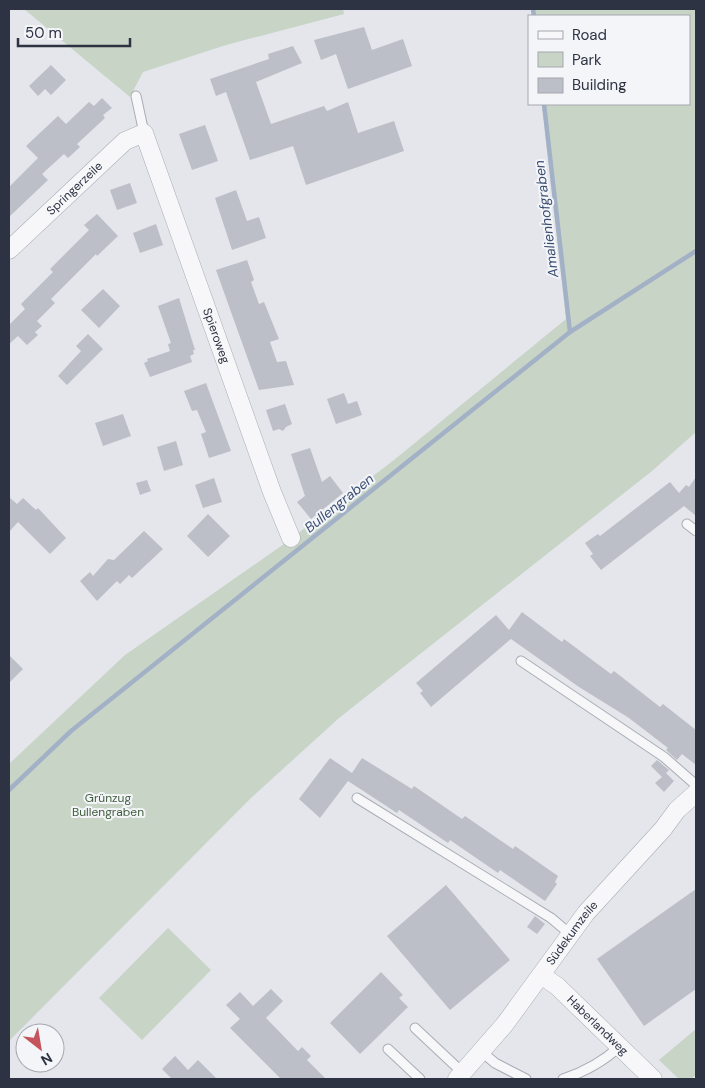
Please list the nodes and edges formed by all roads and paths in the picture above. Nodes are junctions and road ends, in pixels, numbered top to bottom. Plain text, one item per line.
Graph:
1 (136, 96) dead end
2 (144, 134) junction
3 (9, 250) edge
4 (687, 524) dead end
5 (696, 531) edge
6 (291, 538) dead end
7 (521, 661) dead end
8 (696, 785) edge
9 (696, 793) edge
10 (357, 798) dead end
11 (570, 934) junction
12 (541, 975) junction
13 (415, 1028) dead end
14 (620, 1046) junction
15 (388, 1049) dead end
16 (482, 1052) junction
17 (460, 1076) edge
18 (420, 1079) edge
19 (526, 1079) edge
20 (563, 1079) edge
21 (653, 1079) edge

1 - 2 lane
2 - 3 street, Springerzeile
2 - 6 street, Spieroweg
4 - 5 lane
7 - 8 lane
9 - 11 street, Südekumzeile
10 - 11 lane
11 - 12 street, Südekumzeile
12 - 14 street, Haberlandweg
12 - 16 street, Südekumzeile
13 - 17 lane
14 - 20 lane
14 - 21 street, Haberlandweg
15 - 18 lane
16 - 17 street, Südekumzeile
16 - 19 lane

